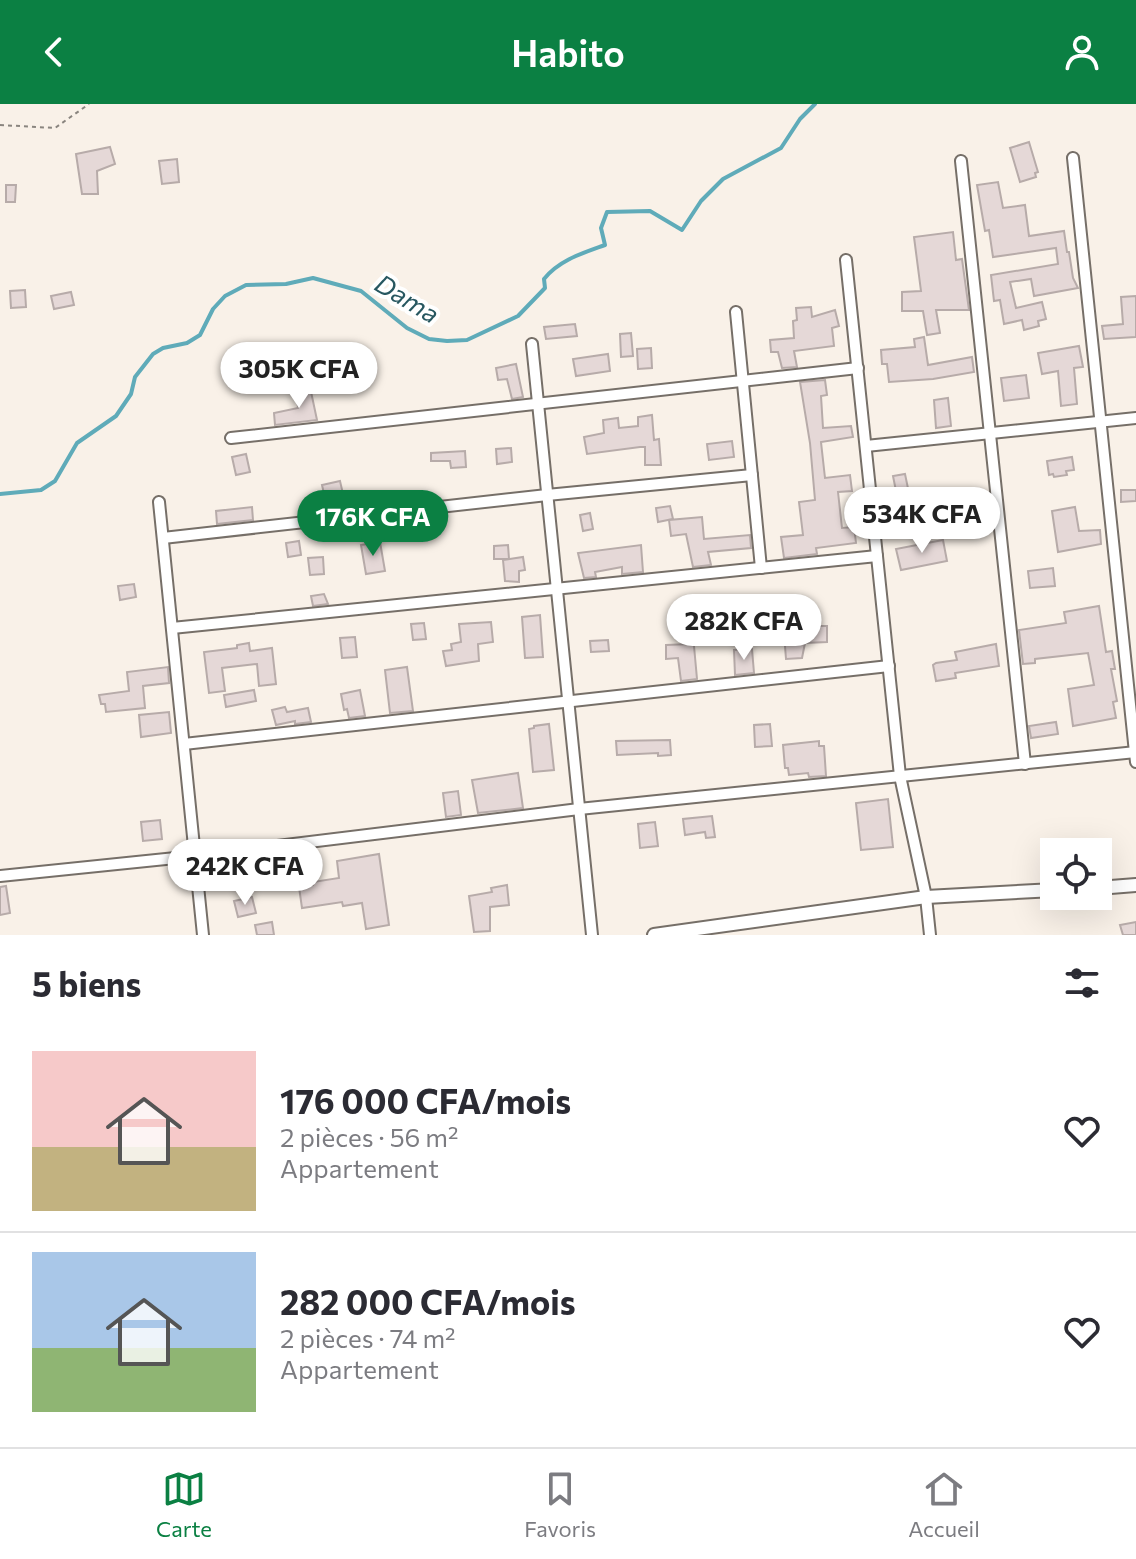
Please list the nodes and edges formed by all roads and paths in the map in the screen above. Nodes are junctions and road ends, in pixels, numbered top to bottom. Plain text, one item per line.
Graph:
1 (89, 104) edge
2 (0, 125) edge
3 (1073, 158) dead end
4 (961, 161) dead end
5 (846, 260) dead end
6 (736, 312) dead end
7 (532, 344) dead end
8 (858, 368) junction
9 (744, 381) junction
10 (538, 404) junction
11 (1136, 418) edge
12 (1100, 422) junction
13 (990, 433) junction
14 (231, 438) dead end
15 (866, 446) junction
16 (752, 475) junction
17 (547, 495) junction
18 (159, 502) dead end
19 (163, 538) junction
20 (877, 556) junction
21 (761, 568) junction
22 (556, 589) junction
23 (172, 628) junction
24 (889, 666) junction
25 (568, 702) junction
26 (184, 744) junction
27 (1136, 756) edge
28 (1025, 764) junction
29 (900, 776) junction
30 (579, 809) junction
31 (195, 856) junction
32 (0, 876) edge
33 (1136, 885) edge
34 (1112, 887) edge
35 (1040, 891) edge
36 (926, 897) junction
37 (203, 935) edge
38 (592, 935) edge
39 (654, 935) edge
40 (930, 935) edge

1 - 2 path
3 - 12 street
4 - 13 street
5 - 8 street
6 - 9 street
7 - 10 street
8 - 9 street
8 - 15 street
9 - 10 street
9 - 16 street
10 - 14 street
10 - 17 street
11 - 12 street
12 - 13 street
12 - 27 street
13 - 15 street
13 - 28 street
15 - 20 street
16 - 17 street
16 - 21 street
17 - 19 street
17 - 22 street
18 - 19 street
19 - 23 street
20 - 21 street
20 - 24 street
21 - 22 street
22 - 23 street
22 - 25 street
23 - 26 street
24 - 25 street
24 - 29 street
25 - 26 street
25 - 30 street
26 - 31 street
27 - 28 street
28 - 29 street
29 - 30 street
29 - 36 street
30 - 31 street
30 - 38 street
31 - 32 street
31 - 37 street
33 - 34 street
35 - 36 street
36 - 39 street
36 - 40 street

